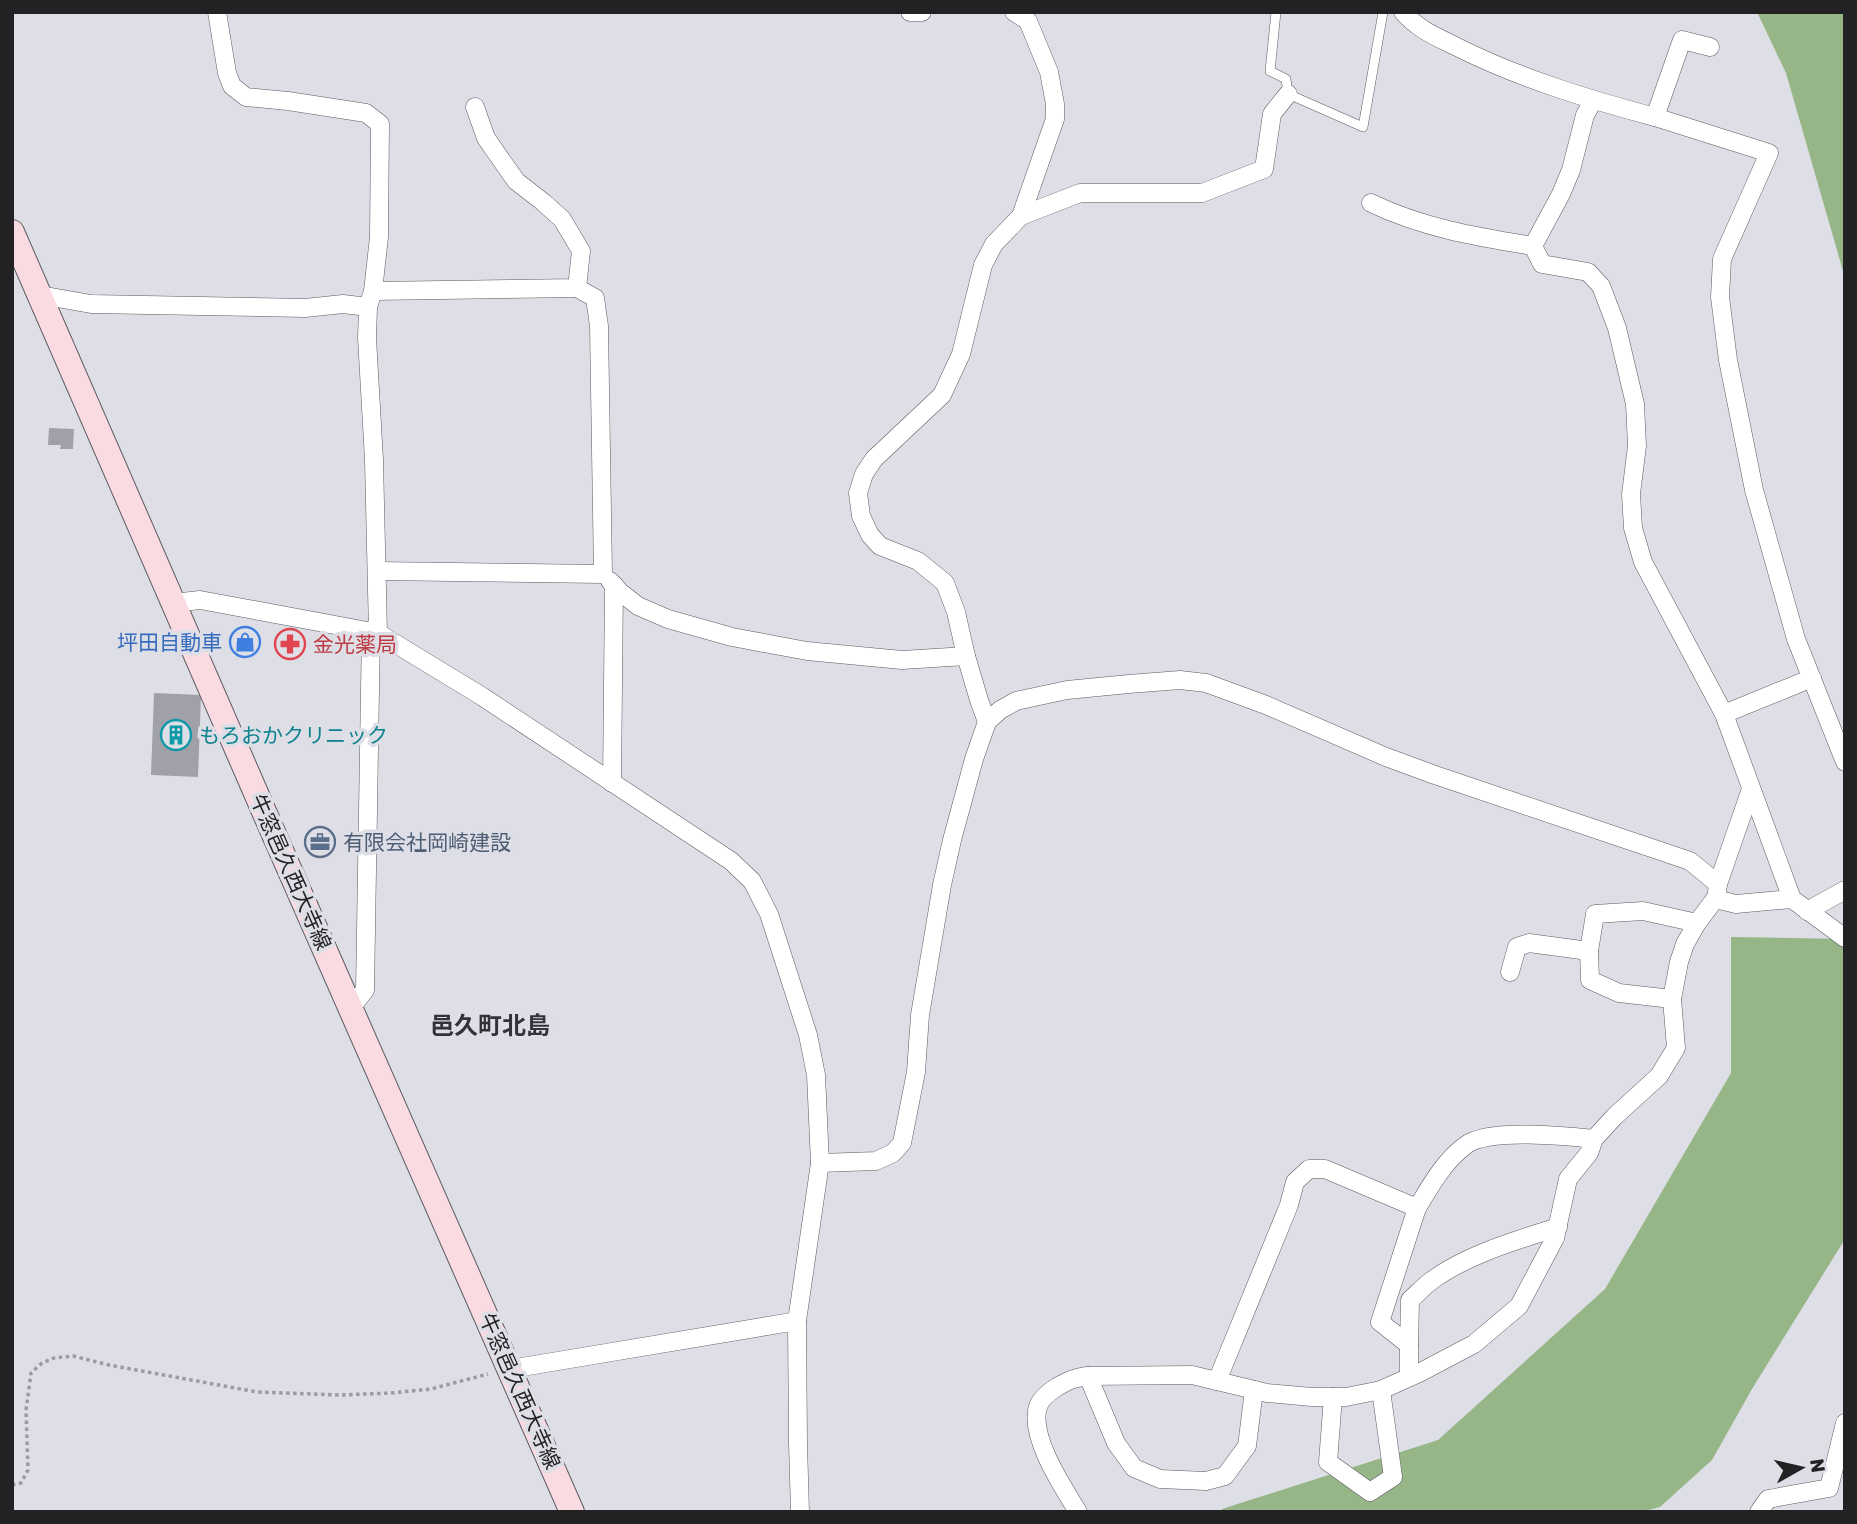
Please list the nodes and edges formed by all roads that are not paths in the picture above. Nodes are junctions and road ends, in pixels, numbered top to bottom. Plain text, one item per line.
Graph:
1 (217, 12) edge
2 (910, 12) edge
3 (922, 12) edge
4 (1014, 12) edge
5 (1276, 12) edge
6 (1383, 12) edge
7 (1403, 12) edge
8 (1710, 47) dead end
9 (1288, 94) junction
10 (1593, 100) junction
11 (475, 107) dead end
12 (1655, 117) junction
13 (1371, 203) dead end
14 (1021, 216) junction
15 (12, 232) edge
16 (1533, 246) junction
17 (577, 288) junction
18 (40, 295) junction
19 (371, 299) junction
20 (377, 571) junction
21 (609, 579) junction
22 (173, 603) junction
23 (375, 631) junction
24 (965, 656) junction
25 (1812, 678) junction
26 (1724, 714) junction
27 (987, 722) junction
28 (1845, 762) edge
29 (612, 783) junction
30 (1751, 789) junction
31 (1845, 890) edge
32 (1717, 892) junction
33 (1792, 899) junction
34 (1807, 911) junction
35 (1698, 923) junction
36 (1845, 938) edge
37 (1589, 951) junction
38 (1510, 972) dead end
39 (1672, 999) junction
40 (351, 1008) junction
41 (1594, 1139) junction
42 (820, 1163) junction
43 (1417, 1208) junction
44 (1558, 1227) junction
45 (797, 1321) junction
46 (1409, 1345) junction
47 (510, 1369) junction
48 (1088, 1376) junction
49 (1409, 1377) junction
50 (1217, 1381) junction
51 (1254, 1390) junction
52 (1381, 1390) junction
53 (1333, 1397) junction
54 (1845, 1423) edge
55 (572, 1512) edge
56 (800, 1512) edge
57 (1078, 1512) edge
58 (1759, 1512) edge

1 - 19 street
2 - 3 street
4 - 14 street
5 - 9 lane
6 - 9 lane
7 - 10 street
8 - 12 street
9 - 14 street
10 - 12 street
10 - 16 street
11 - 17 street
12 - 25 street
13 - 16 street
14 - 24 street
15 - 18 main road, 牛窓邑久西大寺線
16 - 26 street
17 - 19 street
17 - 21 street
18 - 19 street
18 - 22 main road, 牛窓邑久西大寺線
19 - 20 street
20 - 21 street
20 - 23 street
21 - 24 street
21 - 29 street
22 - 23 street
22 - 40 main road, 牛窓邑久西大寺線
23 - 29 street
23 - 40 street
24 - 27 street
25 - 26 street
25 - 28 street
26 - 30 street
27 - 32 street
27 - 42 street
29 - 42 street
30 - 32 street
30 - 33 street
31 - 34 street
32 - 33 street
32 - 35 street
33 - 34 street
34 - 36 street
35 - 37 street
35 - 39 street
37 - 38 street
37 - 39 street
39 - 41 street
40 - 47 main road, 牛窓邑久西大寺線
41 - 43 street
41 - 44 street
42 - 45 street
43 - 46 street
43 - 50 street
44 - 46 street
44 - 49 street
45 - 47 street
45 - 56 street
46 - 49 street
47 - 55 main road, 牛窓邑久西大寺線
48 - 50 street
48 - 51 street
48 - 57 street
49 - 52 street
50 - 51 street
51 - 53 street
52 - 53 street
52 - 53 street
54 - 58 street

